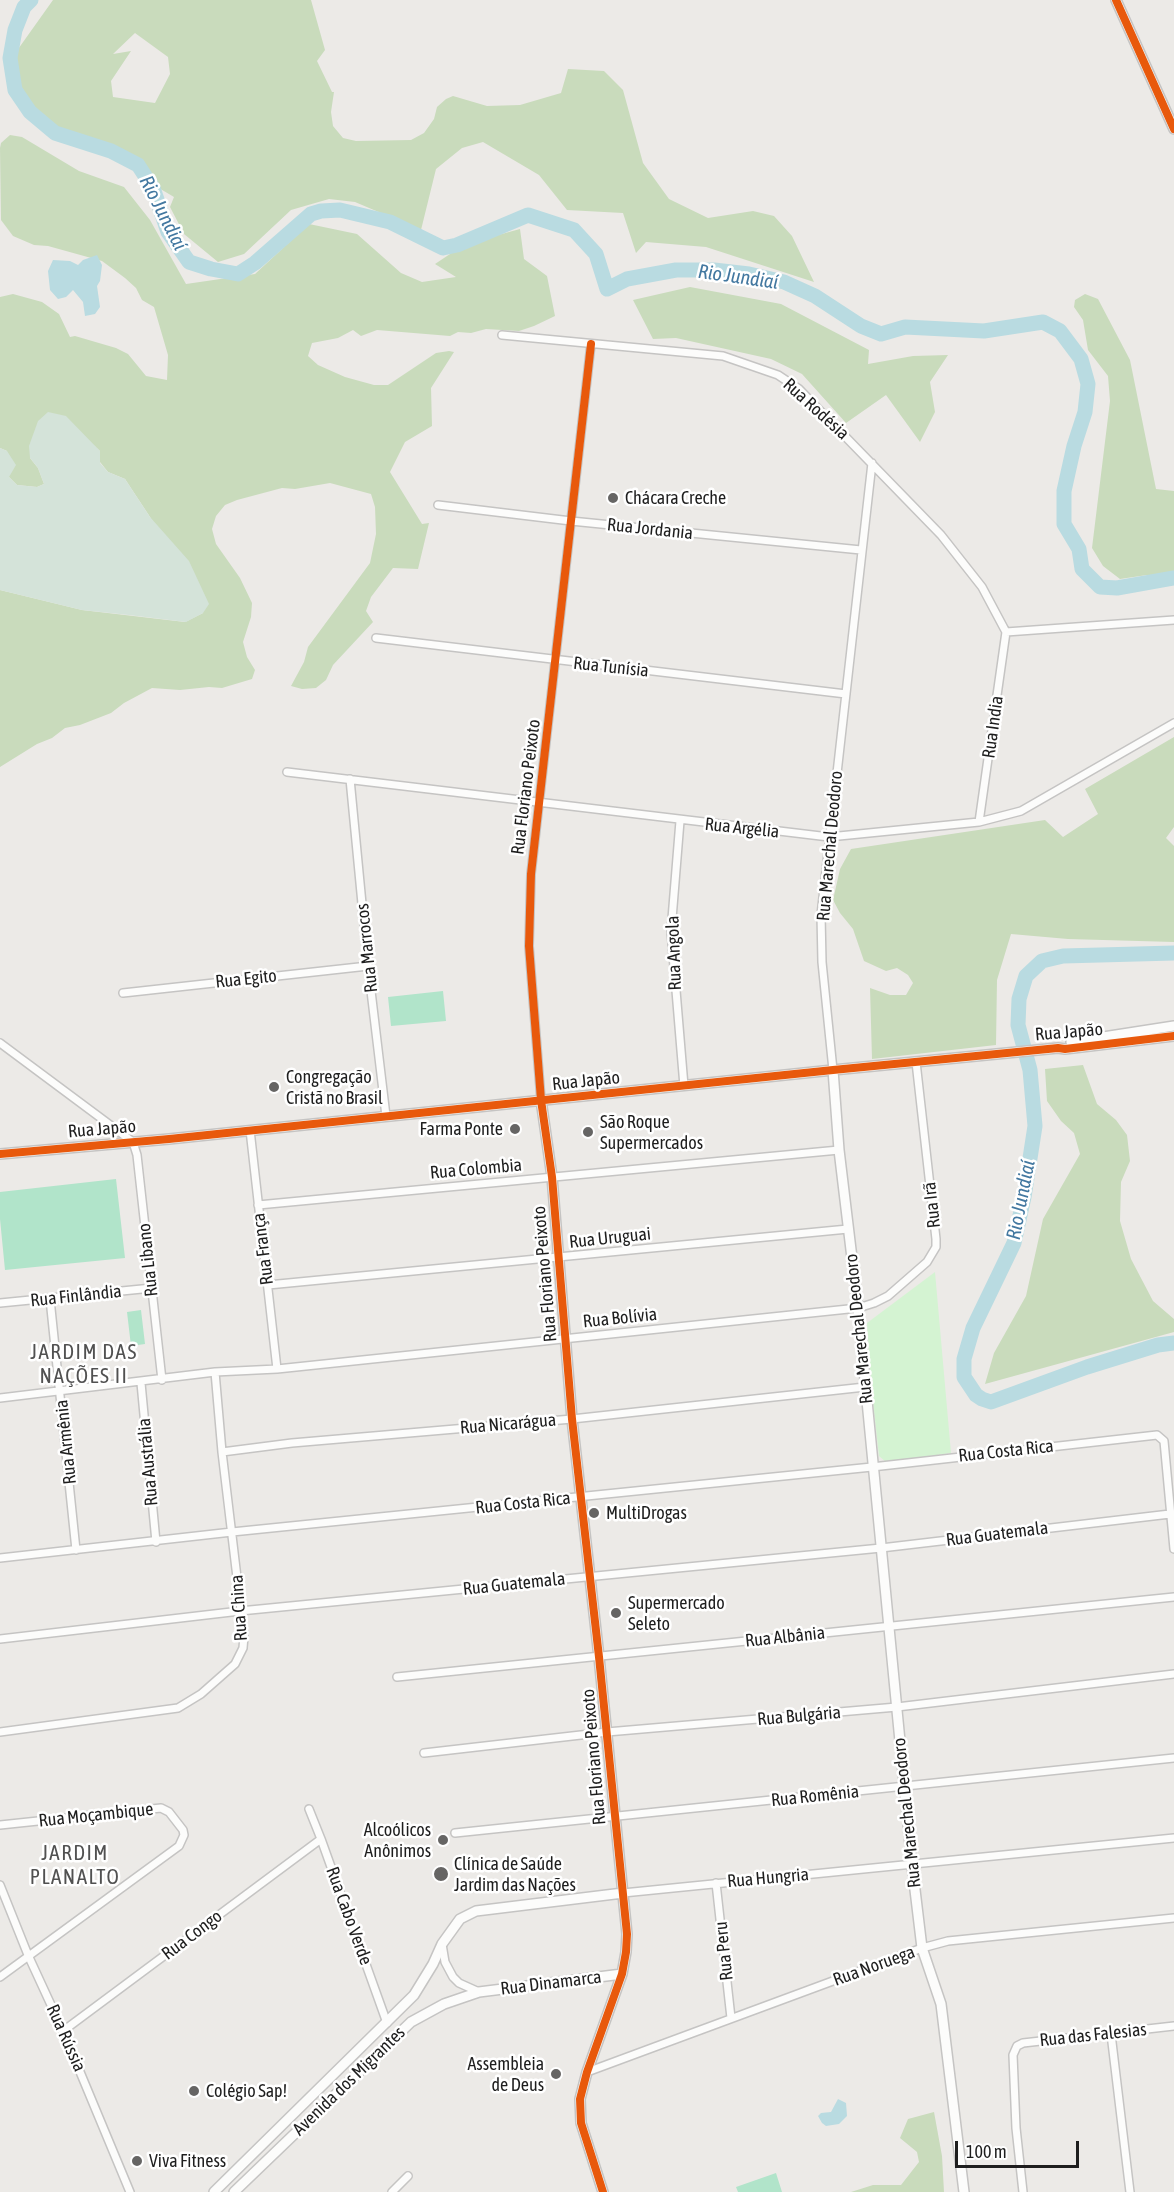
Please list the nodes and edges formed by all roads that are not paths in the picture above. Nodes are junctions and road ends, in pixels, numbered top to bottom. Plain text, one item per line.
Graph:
1 (1116, 0) edge
2 (1174, 129) edge
3 (502, 335) dead end
4 (591, 344) junction
5 (872, 463) junction
6 (438, 505) dead end
7 (571, 521) junction
8 (861, 550) junction
9 (1174, 620) edge
10 (1006, 632) junction
11 (376, 639) dead end
12 (555, 661) junction
13 (846, 694) junction
14 (1174, 723) edge
15 (287, 772) dead end
16 (350, 780) junction
17 (538, 803) junction
18 (680, 820) junction
19 (979, 822) junction
20 (829, 837) junction
21 (368, 966) junction
22 (123, 993) dead end
23 (1174, 1026) edge
24 (1174, 1036) edge
25 (0, 1043) edge
26 (1054, 1048) junction
27 (916, 1062) junction
28 (834, 1070) junction
29 (684, 1086) junction
30 (541, 1100) junction
31 (386, 1116) junction
32 (250, 1130) junction
33 (133, 1142) junction
34 (839, 1150) junction
35 (2, 1152) edge
36 (552, 1177) junction
37 (258, 1205) junction
38 (848, 1229) junction
39 (557, 1258) junction
40 (268, 1285) junction
41 (152, 1288) junction
42 (50, 1299) junction
43 (0, 1303) edge
44 (858, 1308) junction
45 (566, 1339) junction
46 (277, 1369) junction
47 (214, 1372) junction
48 (162, 1380) junction
49 (141, 1383) junction
50 (865, 1387) junction
51 (61, 1392) junction
52 (0, 1398) edge
53 (572, 1419) junction
54 (222, 1452) junction
55 (872, 1467) junction
56 (581, 1497) junction
57 (1170, 1514) junction
58 (232, 1532) junction
59 (156, 1542) junction
60 (881, 1548) junction
61 (1174, 1549) edge
62 (76, 1550) junction
63 (0, 1558) edge
64 (590, 1576) junction
65 (1174, 1597) edge
66 (240, 1611) junction
67 (888, 1627) junction
68 (0, 1639) edge
69 (599, 1657) junction
70 (1174, 1674) edge
71 (396, 1677) dead end
72 (897, 1707) junction
73 (0, 1732) edge
74 (607, 1732) junction
75 (424, 1753) dead end
76 (1174, 1758) edge
77 (905, 1787) junction
78 (309, 1809) dead end
79 (614, 1816) junction
80 (0, 1825) edge
81 (455, 1833) dead end
82 (1174, 1838) edge
83 (321, 1839) junction
84 (912, 1865) junction
85 (717, 1883) junction
86 (1, 1889) edge
87 (623, 1893) junction
88 (1174, 1918) edge
89 (442, 1944) junction
90 (922, 1948) junction
91 (28, 1955) junction
92 (622, 1974) junction
93 (0, 1977) edge
94 (479, 1992) junction
95 (731, 2018) junction
96 (387, 2023) junction
97 (1174, 2026) edge
98 (63, 2031) junction
99 (1111, 2034) junction
100 (587, 2072) junction
101 (304, 2103) junction
102 (311, 2116) junction
103 (281, 2126) junction
104 (287, 2140) junction
105 (251, 2156) junction
106 (408, 2175) dead end
107 (130, 2192) edge
108 (214, 2192) edge
109 (228, 2192) edge
110 (234, 2192) edge
111 (392, 2192) edge
112 (603, 2192) edge
113 (964, 2192) edge
114 (1023, 2192) edge
115 (1130, 2192) edge

1 - 2 street
3 - 4 street, Rua Rodésia
4 - 5 street, Rua Rodésia
4 - 7 street, Rua Floriano Peixoto
5 - 8 street, Rua Marechal Deodoro
5 - 10 street, Rua Rodésia
6 - 7 street, Rua Jordania
7 - 8 street, Rua Jordania
7 - 12 street, Rua Floriano Peixoto
8 - 13 street, Rua Marechal Deodoro
9 - 10 street
10 - 19 street, Rua India
11 - 12 street, Rua Tunísia
12 - 13 street, Rua Tunísia
12 - 17 street, Rua Floriano Peixoto
13 - 20 street, Rua Marechal Deodoro
14 - 19 street, Rua Argélia
15 - 16 street, Rua Argélia
16 - 17 street, Rua Argélia
16 - 21 street, Rua Marrocos
17 - 18 street, Rua Argélia
17 - 30 street, Rua Floriano Peixoto
18 - 20 street, Rua Argélia
18 - 29 street, Rua Angola
19 - 20 street, Rua Argélia
20 - 28 street, Rua Marechal Deodoro
21 - 22 street, Rua Egito
21 - 31 street, Rua Marrocos
23 - 26 street, Rua Japão
24 - 26 street, Rua Japão
25 - 33 street
26 - 27 street, Rua Japão
27 - 28 street, Rua Japão
27 - 44 street, Rua Irã
28 - 29 street, Rua Japão
28 - 34 street, Rua Marechal Deodoro
29 - 30 street, Rua Japão
30 - 31 street, Rua Japão
30 - 36 street, Rua Floriano Peixoto
31 - 32 street, Rua Japão
32 - 33 street, Rua Japão
32 - 37 street, Rua França
33 - 35 street, Rua Japão
33 - 41 street, Rua Libano
34 - 36 street, Rua Colombia
34 - 38 street, Rua Marechal Deodoro
36 - 37 street, Rua Colombia
36 - 39 street, Rua Floriano Peixoto
37 - 40 street, Rua França
38 - 39 street, Rua Uruguai
38 - 44 street, Rua Marechal Deodoro
39 - 40 street, Rua Uruguai
39 - 45 street, Rua Floriano Peixoto
40 - 46 street, Rua França
41 - 42 street, Rua Finlândia
41 - 48 street, Rua Libano
42 - 43 street, Rua Finlândia
42 - 51 street, Rua Armênia
44 - 45 street, Rua Bolívia
44 - 50 street, Rua Marechal Deodoro
45 - 46 street, Rua Bolívia
45 - 53 street, Rua Floriano Peixoto
46 - 47 street, Rua Bolívia
47 - 48 street, Rua Bolívia
47 - 54 street, Rua China
48 - 49 street, Rua Bolívia
49 - 51 street, Rua Bolívia
49 - 59 street, Rua Austrália
50 - 53 street, Rua Nicarágua
50 - 55 street, Rua Marechal Deodoro
51 - 52 street, Rua Bolívia
51 - 62 street, Rua Armênia
53 - 54 street, Rua Nicarágua
53 - 56 street, Rua Floriano Peixoto
54 - 58 street, Rua China
55 - 56 street, Rua Costa Rica
55 - 57 street, Rua Costa Rica
55 - 60 street, Rua Marechal Deodoro
56 - 58 street, Rua Costa Rica
56 - 64 street, Rua Floriano Peixoto
57 - 60 street, Rua Guatemala
57 - 61 street
58 - 59 street, Rua Costa Rica
58 - 66 street, Rua China
59 - 62 street, Rua Costa Rica
60 - 64 street, Rua Guatemala
60 - 67 street, Rua Marechal Deodoro
62 - 63 street, Rua Costa Rica
64 - 66 street, Rua Guatemala
64 - 69 street, Rua Floriano Peixoto
65 - 67 street, Rua Albânia
66 - 68 street, Rua Guatemala
66 - 73 street, Rua China
67 - 69 street, Rua Albânia
67 - 72 street, Rua Marechal Deodoro
69 - 71 street, Rua Albânia
69 - 74 street, Rua Floriano Peixoto
70 - 72 street, Rua Bulgária
72 - 74 street, Rua Bulgária
72 - 77 street, Rua Marechal Deodoro
74 - 75 street, Rua Bulgária
74 - 79 street, Rua Floriano Peixoto
76 - 77 street, Rua Romênia
77 - 79 street, Rua Romênia
77 - 84 street, Rua Marechal Deodoro
78 - 83 street, Rua Cabo Verde
79 - 81 street, Rua Romênia
79 - 87 street, Rua Floriano Peixoto
80 - 91 street, Rua Moçambique
82 - 84 street, Rua Hungria
83 - 96 street, Rua Cabo Verde
83 - 98 street, Rua Congo
84 - 85 street, Rua Hungria
84 - 90 street, Rua Marechal Deodoro
85 - 87 street, Rua Hungria
85 - 95 street, Rua Peru
86 - 91 street, Rua Rússia
87 - 89 street, Rua Hungria
87 - 92 street, Rua Floriano Peixoto
88 - 90 street, Rua Noruega
89 - 94 street
89 - 96 street, Avenida dos Migrantes
90 - 95 street, Rua Noruega
90 - 113 street, Rua Marechal Deodoro
91 - 93 street
91 - 98 street, Rua Rússia
92 - 94 street, Rua Dinamarca
92 - 100 street, Rua Floriano Peixoto
94 - 102 street, Avenida dos Migrantes
95 - 100 street, Rua Noruega
96 - 101 street, Avenida dos Migrantes
97 - 99 street, Rua das Falesias
98 - 107 street, Rua Rússia
99 - 114 street, Rua das Falesias
99 - 115 street
100 - 112 street, Rua Floriano Peixoto
101 - 102 street
101 - 103 street, Avenida dos Migrantes
102 - 104 street, Avenida dos Migrantes
103 - 104 street
103 - 105 street, Avenida dos Migrantes
104 - 110 street, Avenida dos Migrantes
105 - 108 street, Avenida dos Migrantes
105 - 109 street, Avenida dos Migrantes
106 - 111 street

